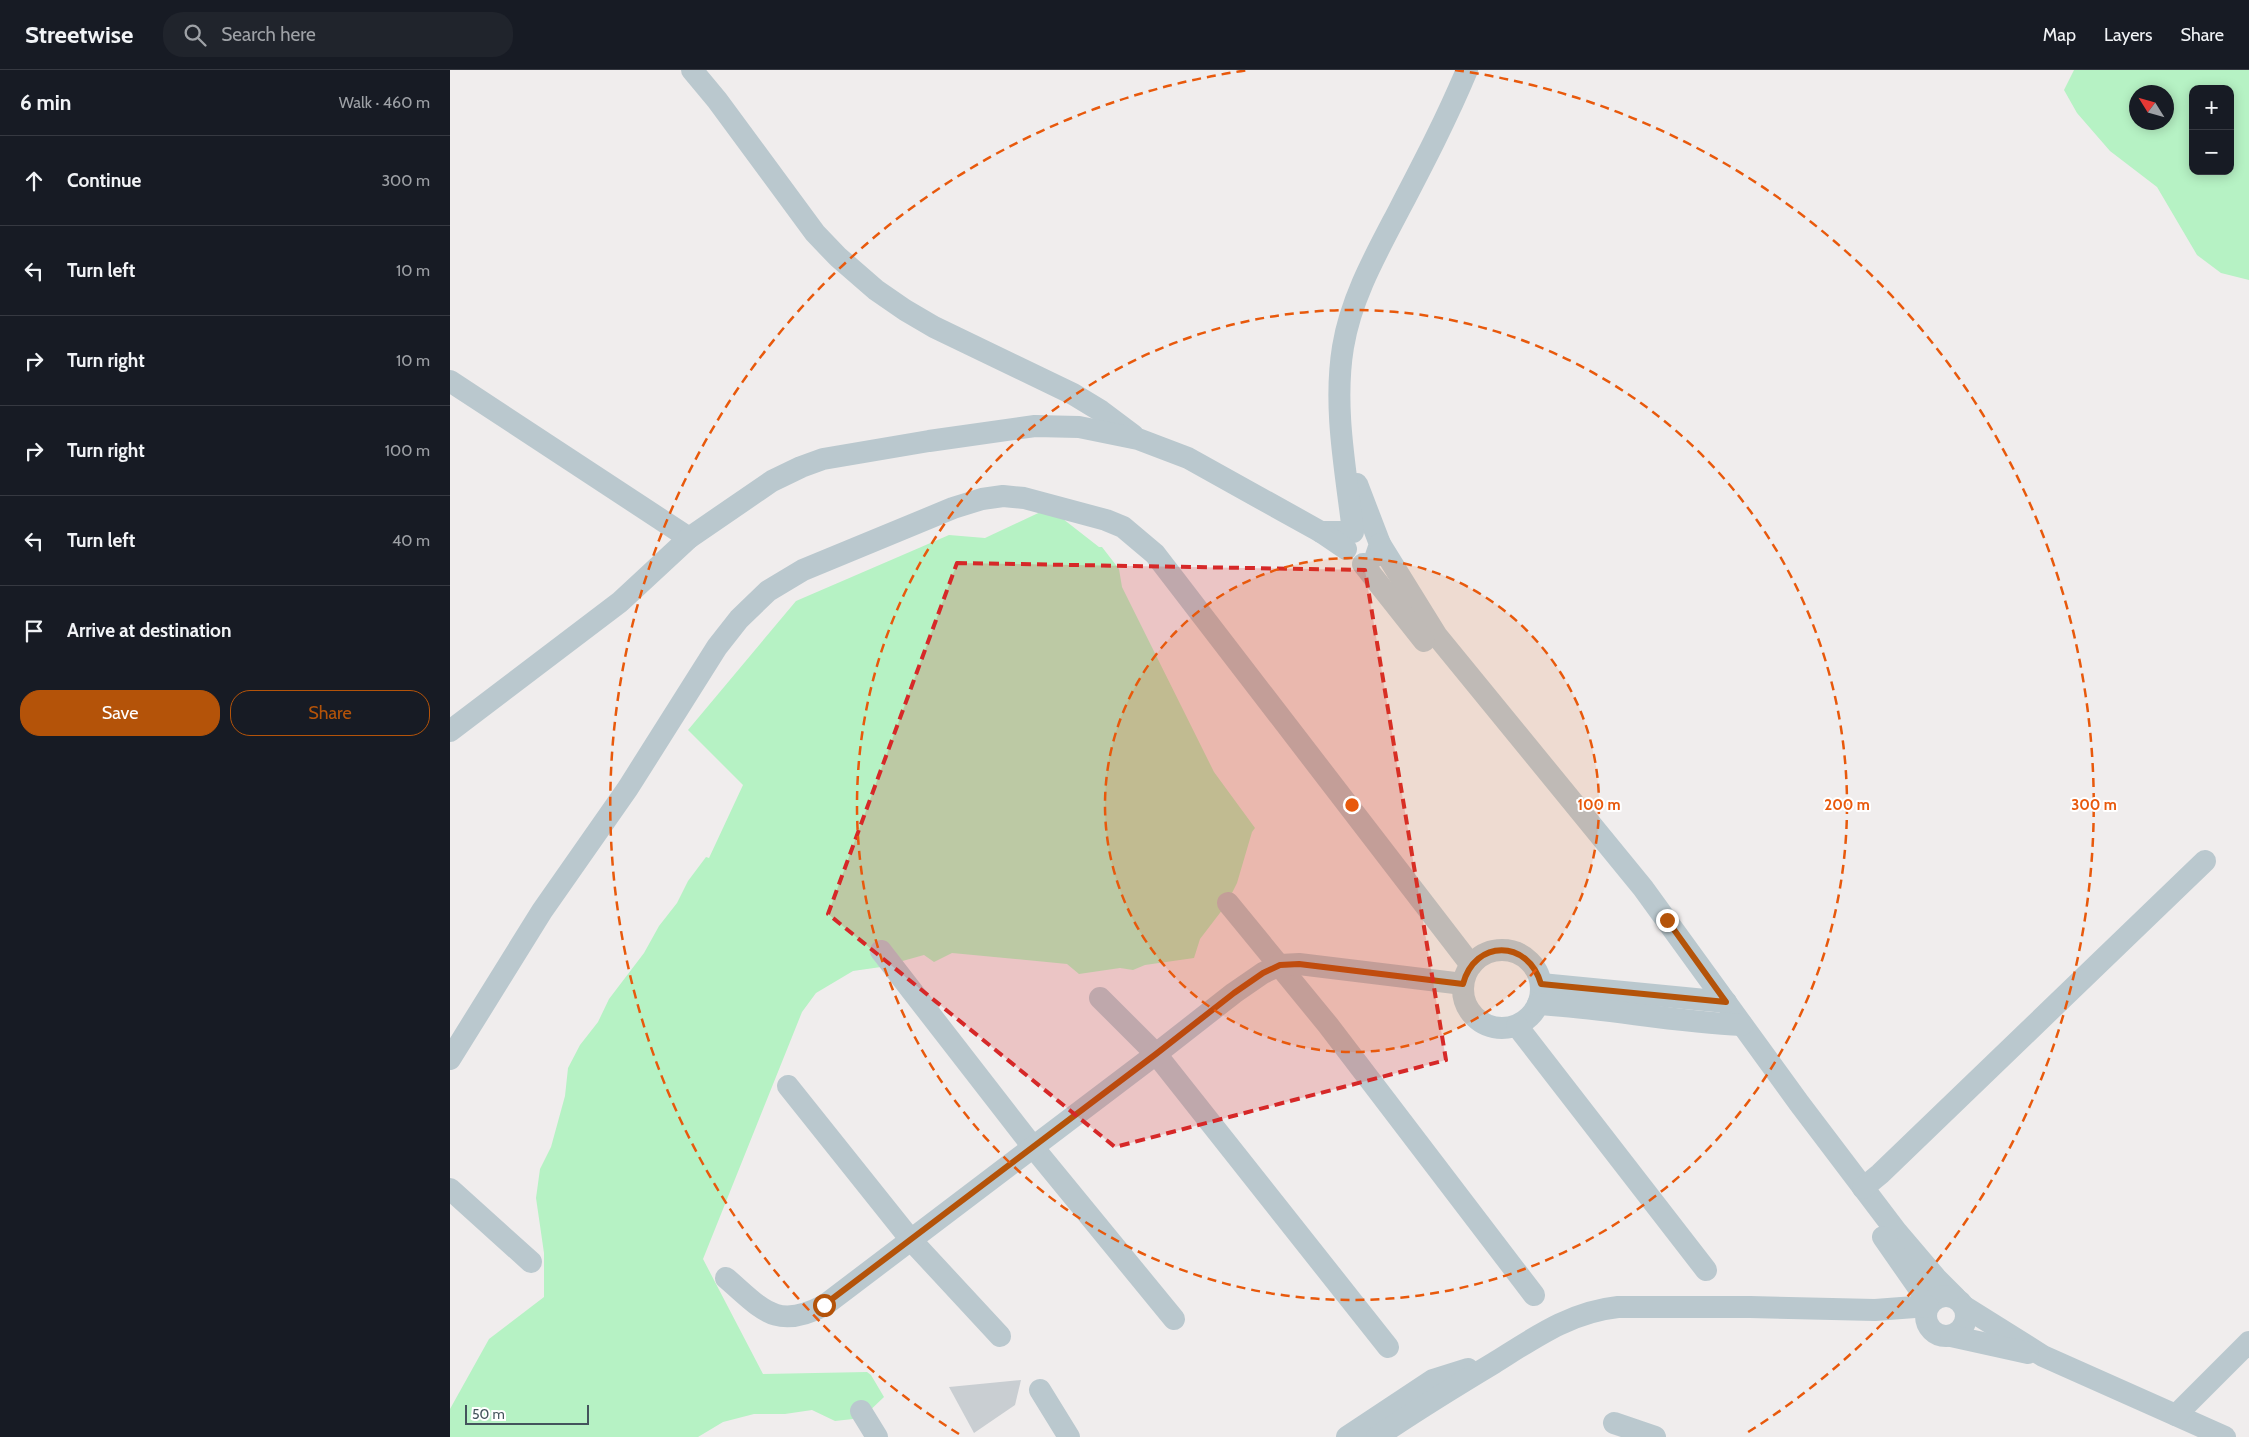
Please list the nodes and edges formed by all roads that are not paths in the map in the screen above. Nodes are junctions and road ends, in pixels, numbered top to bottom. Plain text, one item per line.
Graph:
1 (692, 70) edge
2 (1467, 70) edge
3 (450, 381) edge
4 (1138, 439) junction
5 (689, 538) junction
6 (1363, 540) junction
7 (452, 726) edge
8 (2205, 860) dead end
9 (1228, 902) dead end
10 (880, 951) dead end
11 (1280, 965) junction
12 (1467, 975) junction
13 (1539, 994) junction
14 (1100, 998) dead end
15 (1724, 1013) junction
16 (1517, 1026) junction
17 (1156, 1054) junction
18 (450, 1059) edge
19 (788, 1086) dead end
20 (1033, 1146) junction
21 (1863, 1188) junction
22 (450, 1189) edge
23 (911, 1240) junction
24 (532, 1262) dead end
25 (1706, 1270) dead end
26 (726, 1278) dead end
27 (1534, 1295) dead end
28 (1960, 1302) junction
29 (1929, 1305) junction
30 (1875, 1310) junction
31 (1174, 1319) dead end
32 (1941, 1333) junction
33 (1000, 1336) dead end
34 (2249, 1342) edge
35 (1388, 1347) dead end
36 (2043, 1356) junction
37 (1500, 1359) junction
38 (1040, 1390) dead end
39 (860, 1411) dead end
40 (2176, 1415) junction
41 (1614, 1423) dead end
42 (877, 1437) edge
43 (1069, 1437) edge
44 (1347, 1437) edge
45 (1377, 1437) edge
46 (1656, 1437) edge
47 (2226, 1437) edge

1 - 4 street
2 - 6 street
3 - 5 street
4 - 5 street
4 - 6 street
5 - 7 street
6 - 15 street
6 - 15 street
8 - 21 street
9 - 11 street
10 - 20 street
11 - 12 street
11 - 17 street
11 - 27 street
12 - 13 street
12 - 16 street
12 - 18 street
13 - 15 street
13 - 16 street
14 - 17 street
15 - 21 street
15 - 29 street
16 - 25 street
17 - 20 street
17 - 35 street
19 - 23 street
20 - 23 street
20 - 31 street
21 - 28 street
22 - 24 street
23 - 26 street
23 - 33 street
28 - 29 street
28 - 32 street
28 - 36 street
29 - 30 street
29 - 32 street
30 - 32 street
30 - 37 street
32 - 36 street
34 - 40 street
36 - 40 street
37 - 44 street
37 - 45 street
38 - 43 street
39 - 42 street
40 - 47 street
41 - 46 street

